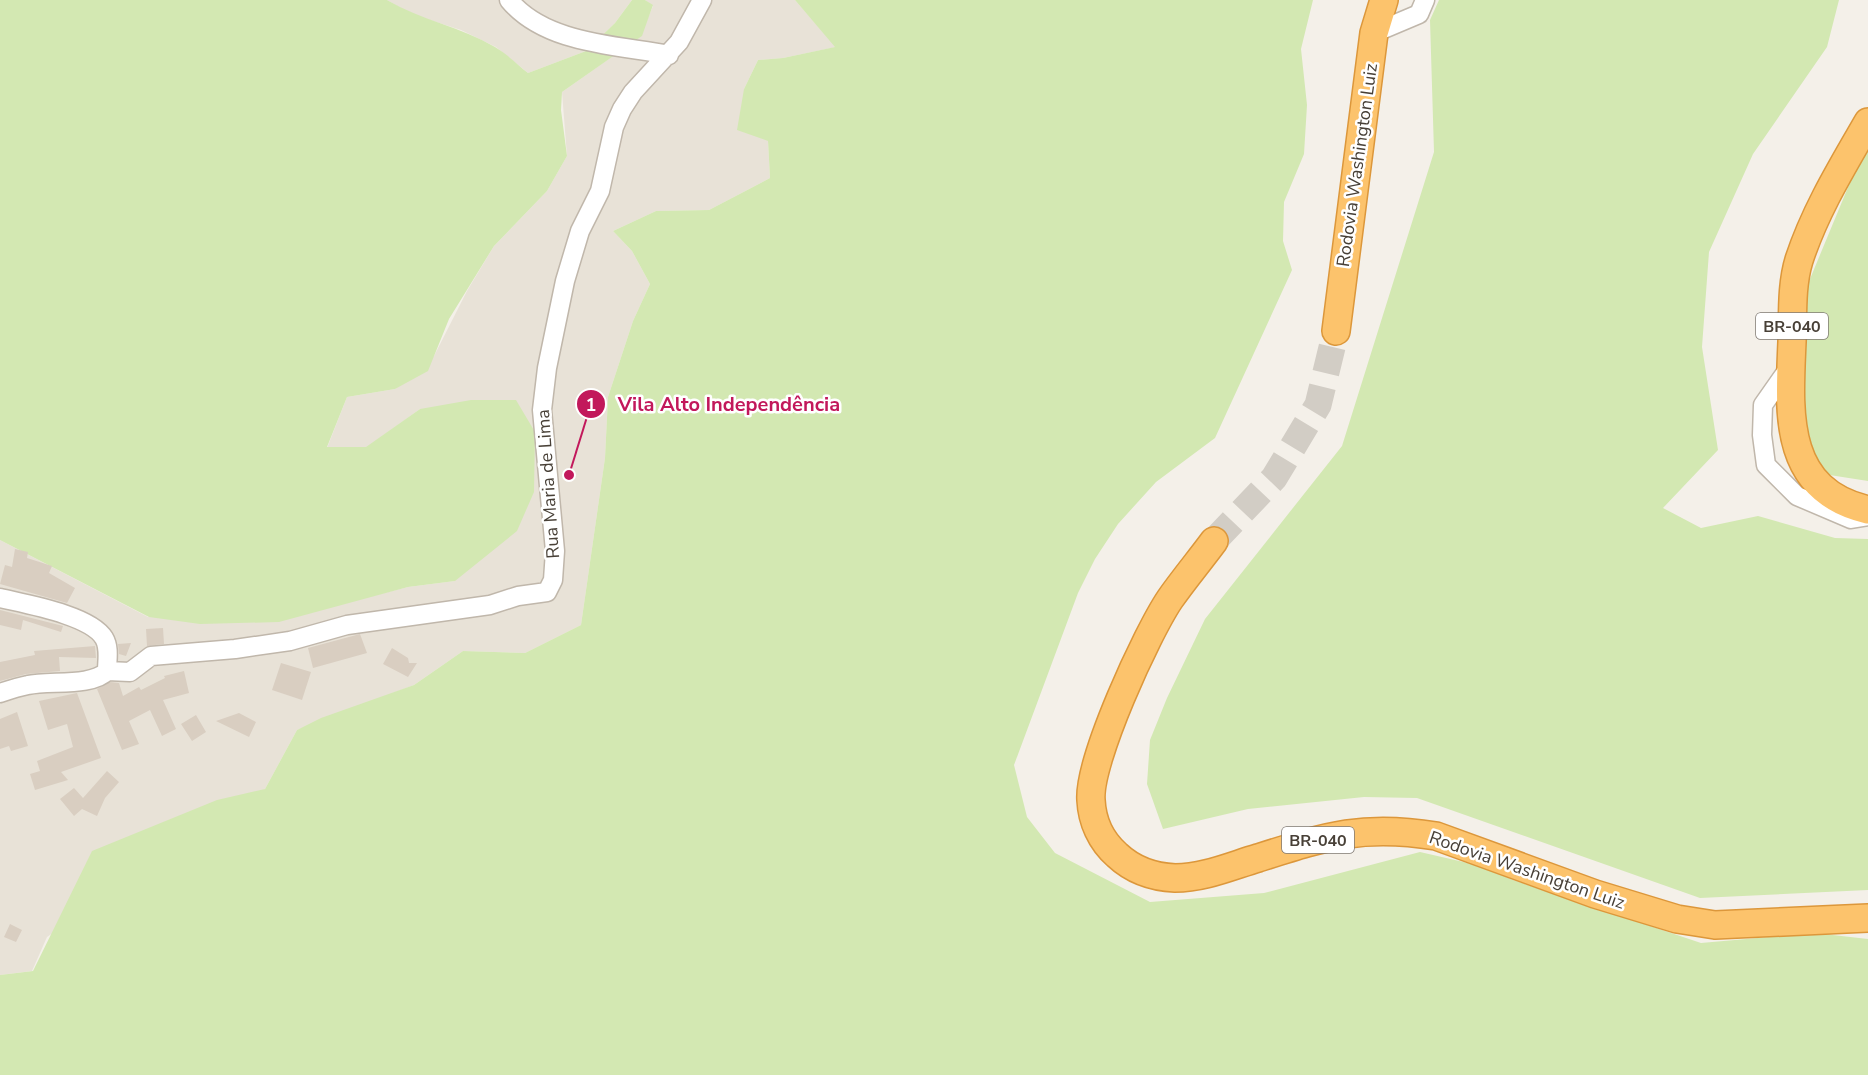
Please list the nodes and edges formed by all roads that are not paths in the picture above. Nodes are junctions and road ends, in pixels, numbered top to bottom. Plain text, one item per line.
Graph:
1 (509, 0) edge
2 (702, 0) edge
3 (1384, 0) edge
4 (1425, 0) edge
5 (1374, 33) junction
6 (669, 55) junction
7 (1868, 122) edge
8 (1336, 331) tunnel mouth
9 (1791, 365) junction
10 (1868, 510) edge
11 (1868, 516) edge
12 (1214, 541) tunnel mouth
13 (0, 598) edge
14 (107, 671) junction
15 (0, 693) edge
16 (1868, 918) edge

1 - 6 street
2 - 6 street, Rua Maria de Lima
3 - 5 highway, Rodovia Washington Luiz
4 - 5 street
5 - 8 highway, Rodovia Washington Luiz
6 - 14 street, Rua Maria de Lima
7 - 9 highway, BR-040
9 - 10 highway, BR-040
9 - 11 street
12 - 16 highway, Rodovia Washington Luiz / BR-040
13 - 14 street
14 - 15 street

